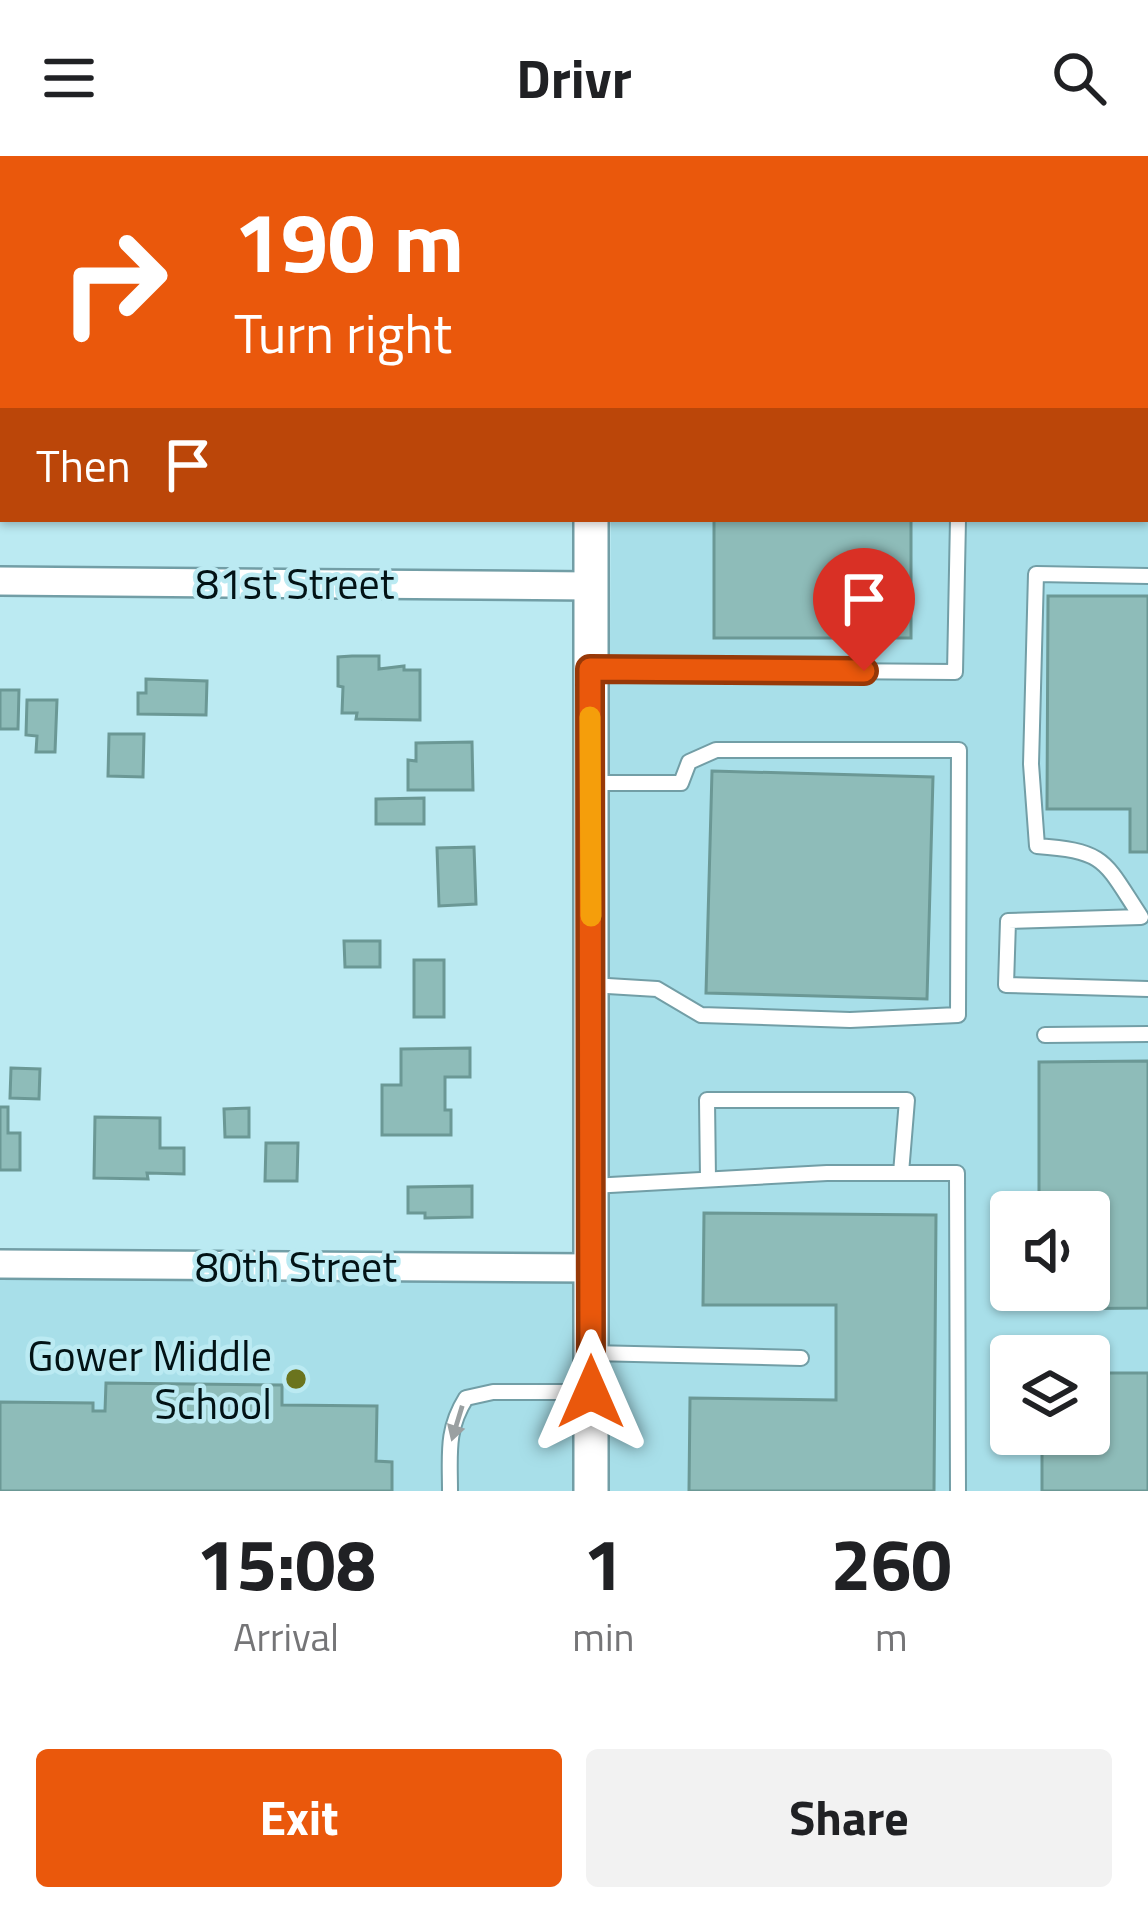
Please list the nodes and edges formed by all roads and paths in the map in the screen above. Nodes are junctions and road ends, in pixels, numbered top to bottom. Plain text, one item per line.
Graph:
1 (591, 522) edge
2 (958, 522) edge
3 (1148, 576) edge
4 (0, 581) edge
5 (590, 586) junction
6 (590, 669) junction
7 (590, 783) junction
8 (1144, 922) edge
9 (591, 986) junction
10 (1148, 989) edge
11 (1148, 1034) edge
12 (1045, 1035) dead end
13 (901, 1173) junction
14 (708, 1180) junction
15 (592, 1186) junction
16 (0, 1264) edge
17 (592, 1268) junction
18 (591, 1353) junction
19 (801, 1358) dead end
20 (591, 1392) junction
21 (450, 1491) edge
22 (591, 1491) edge
23 (958, 1491) edge

1 - 5 street
2 - 6 lane
3 - 8 lane
4 - 5 street, 81st Street
5 - 6 street
6 - 7 street
7 - 9 street
7 - 9 lane
8 - 10 lane
9 - 15 street
11 - 12 lane
13 - 14 lane
13 - 14 lane
13 - 23 lane
14 - 15 lane
15 - 17 street
16 - 17 street, 80th Street
17 - 18 street
18 - 19 lane
18 - 20 street
20 -> 21 lane
20 - 22 street

